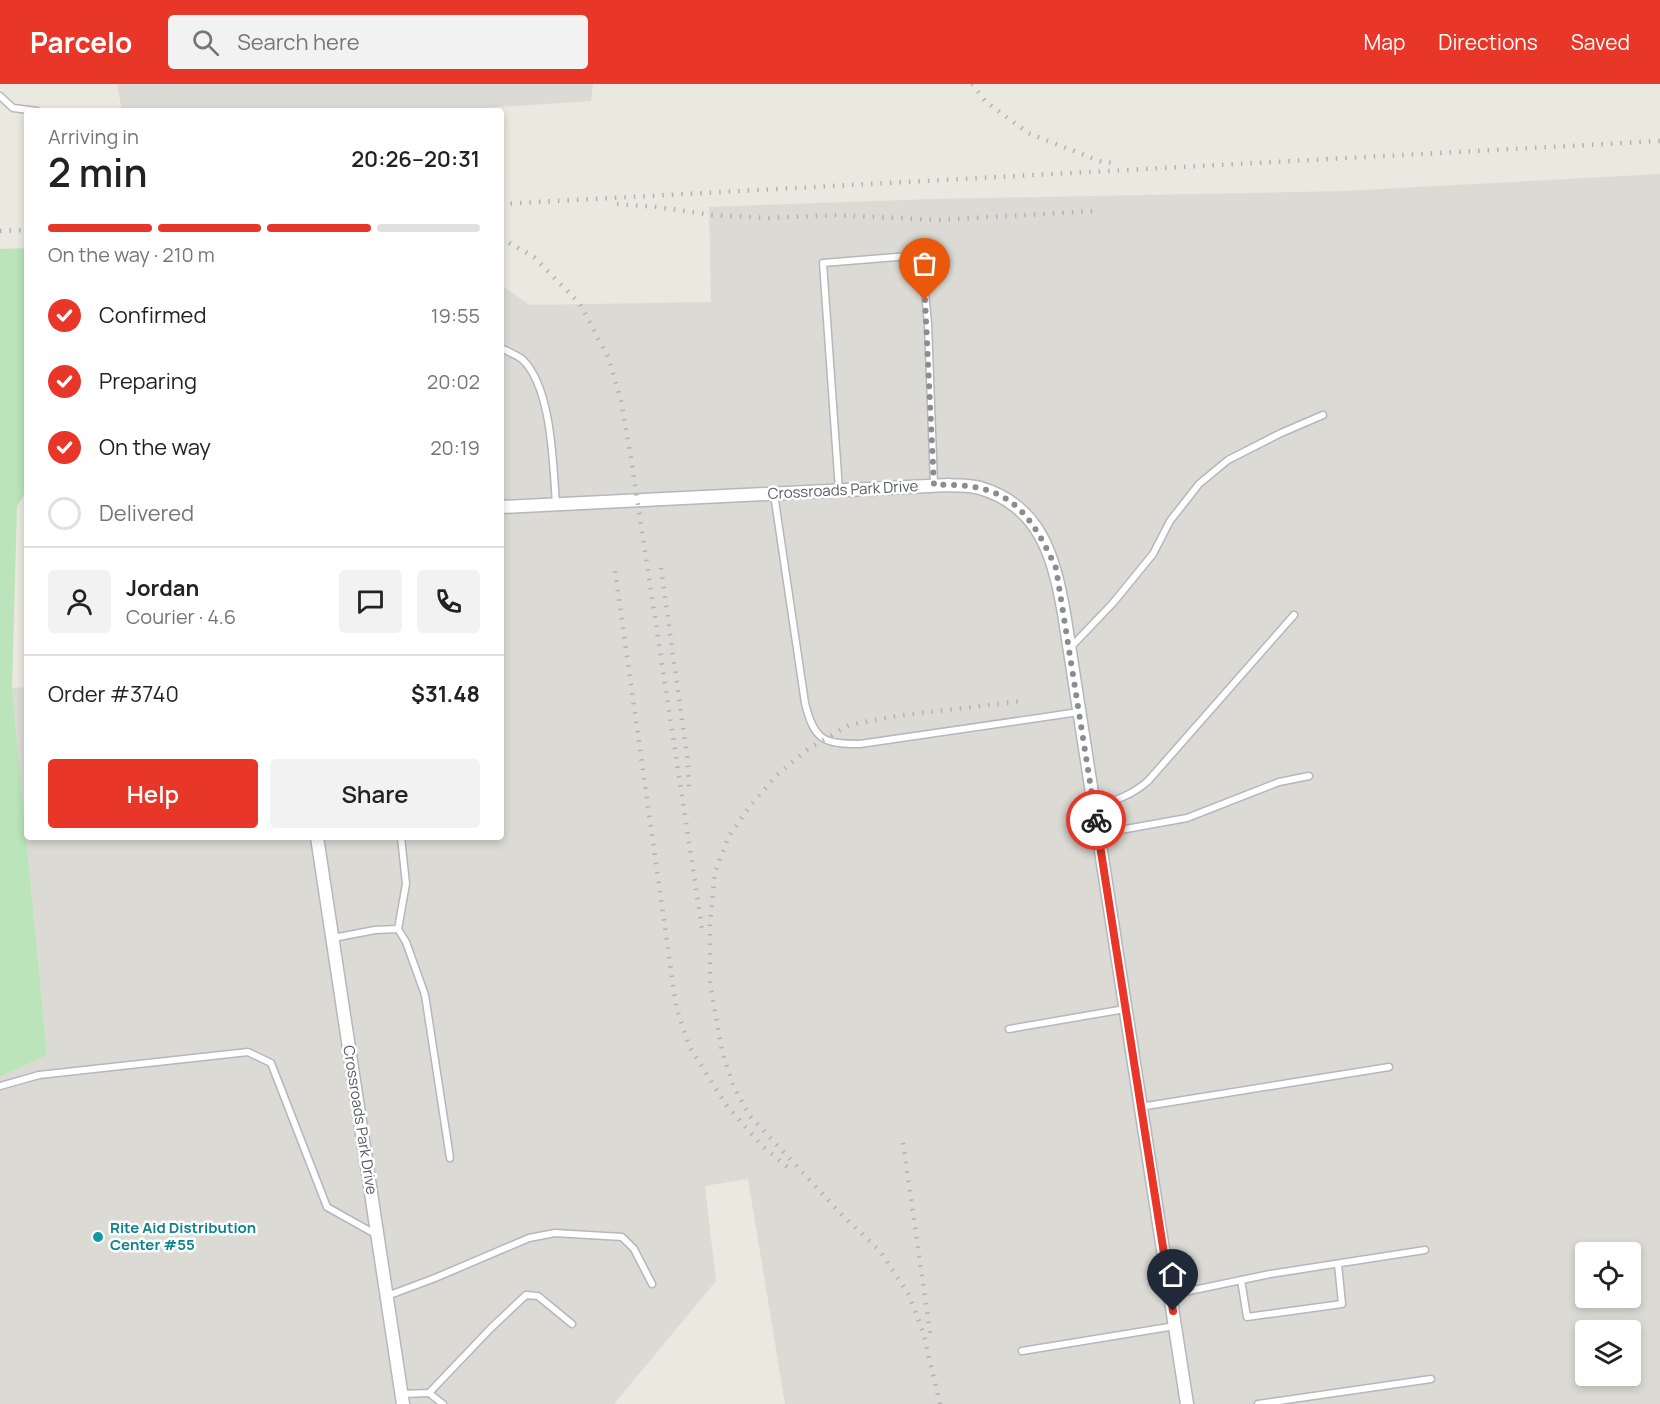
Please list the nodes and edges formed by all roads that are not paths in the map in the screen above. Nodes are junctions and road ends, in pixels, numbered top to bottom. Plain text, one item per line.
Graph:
1 (0, 96) edge
2 (24, 109) edge
3 (504, 350) edge
4 (1323, 415) dead end
5 (934, 485) junction
6 (839, 490) junction
7 (774, 494) junction
8 (556, 504) junction
9 (504, 507) edge
10 (1294, 615) dead end
11 (1069, 648) junction
12 (1079, 712) junction
13 (1309, 776) dead end
14 (1094, 807) junction
15 (1098, 834) junction
16 (316, 840) edge
17 (401, 840) edge
18 (398, 929) junction
19 (332, 938) junction
20 (1125, 1009) junction
21 (1009, 1029) dead end
22 (1389, 1067) dead end
23 (0, 1086) edge
24 (1140, 1107) junction
25 (450, 1158) dead end
26 (378, 1235) junction
27 (1425, 1250) dead end
28 (1338, 1264) junction
29 (1241, 1280) junction
30 (652, 1284) dead end
31 (1170, 1295) junction
32 (387, 1296) junction
33 (572, 1324) dead end
34 (1175, 1326) junction
35 (1022, 1351) dead end
36 (1431, 1379) dead end
37 (429, 1393) junction
38 (402, 1399) edge
39 (443, 1404) edge
40 (1187, 1404) edge
41 (1258, 1404) edge

1 - 2 lane
3 - 8 lane
4 - 11 lane
5 - 6 street, Crossroads Park Drive
5 - 6 lane
5 - 11 street, Crossroads Park Drive
6 - 7 street, Crossroads Park Drive
7 - 8 street, Crossroads Park Drive
7 - 12 lane
8 - 9 street, Crossroads Park Drive
10 - 14 lane
11 - 12 street, Crossroads Park Drive
12 - 14 street, Crossroads Park Drive
13 - 15 lane
14 - 15 street, Crossroads Park Drive
15 - 20 street, Crossroads Park Drive
16 - 19 street, Crossroads Park Drive
17 - 18 lane
18 - 19 lane
18 - 25 lane
19 - 26 street, Crossroads Park Drive
20 - 21 lane
20 - 24 street, Crossroads Park Drive
22 - 24 lane
23 - 26 lane
24 - 31 street, Crossroads Park Drive
26 - 32 street, Crossroads Park Drive
27 - 28 lane
28 - 29 lane
28 - 29 lane
29 - 31 lane
30 - 32 lane
31 - 34 street, Crossroads Park Drive
32 - 38 street, Crossroads Park Drive
33 - 37 lane
34 - 35 lane
34 - 40 street, Crossroads Park Drive
36 - 41 lane
37 - 38 lane
37 - 39 lane

